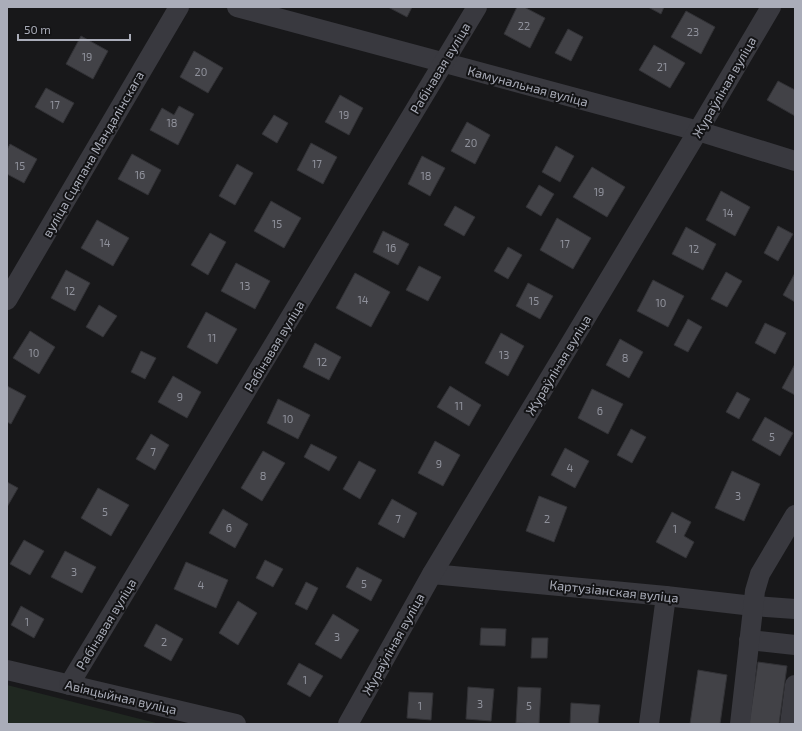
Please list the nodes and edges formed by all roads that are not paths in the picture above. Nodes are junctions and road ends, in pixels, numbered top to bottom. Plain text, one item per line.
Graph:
1 (179, 7) edge
2 (237, 7) edge
3 (477, 7) edge
4 (771, 7) edge
5 (444, 63) junction
6 (698, 131) junction
7 (795, 161) edge
8 (7, 300) edge
9 (795, 515) edge
10 (432, 574) junction
11 (666, 596) junction
12 (753, 606) junction
13 (795, 609) edge
14 (749, 640) junction
15 (795, 645) edge
16 (7, 670) edge
17 (69, 685) junction
18 (795, 685) edge
19 (236, 724) edge
20 (348, 724) edge
21 (649, 724) edge
22 (740, 724) edge
23 (790, 724) edge

1 - 8 street, вуліца Сцяпана Мандалінскага
2 - 5 street, Камунальная вуліца
3 - 5 street, Рабінавая вуліца
4 - 6 street, Жураўліная вуліца
5 - 6 street, Камунальная вуліца
5 - 17 street, Рабінавая вуліца
6 - 7 street, Камунальная вуліца
6 - 10 street, Жураўліная вуліца
9 - 12 street
10 - 11 street, Картузіанская вуліца
10 - 20 street, Жураўліная вуліца
11 - 12 street, Картузіанская вуліца
11 - 21 street
12 - 13 street, Картузіанская вуліца
12 - 14 street
14 - 15 street
14 - 22 street
16 - 17 street, Авіяцыйная вуліца
17 - 19 street, Авіяцыйная вуліца
18 - 23 street

